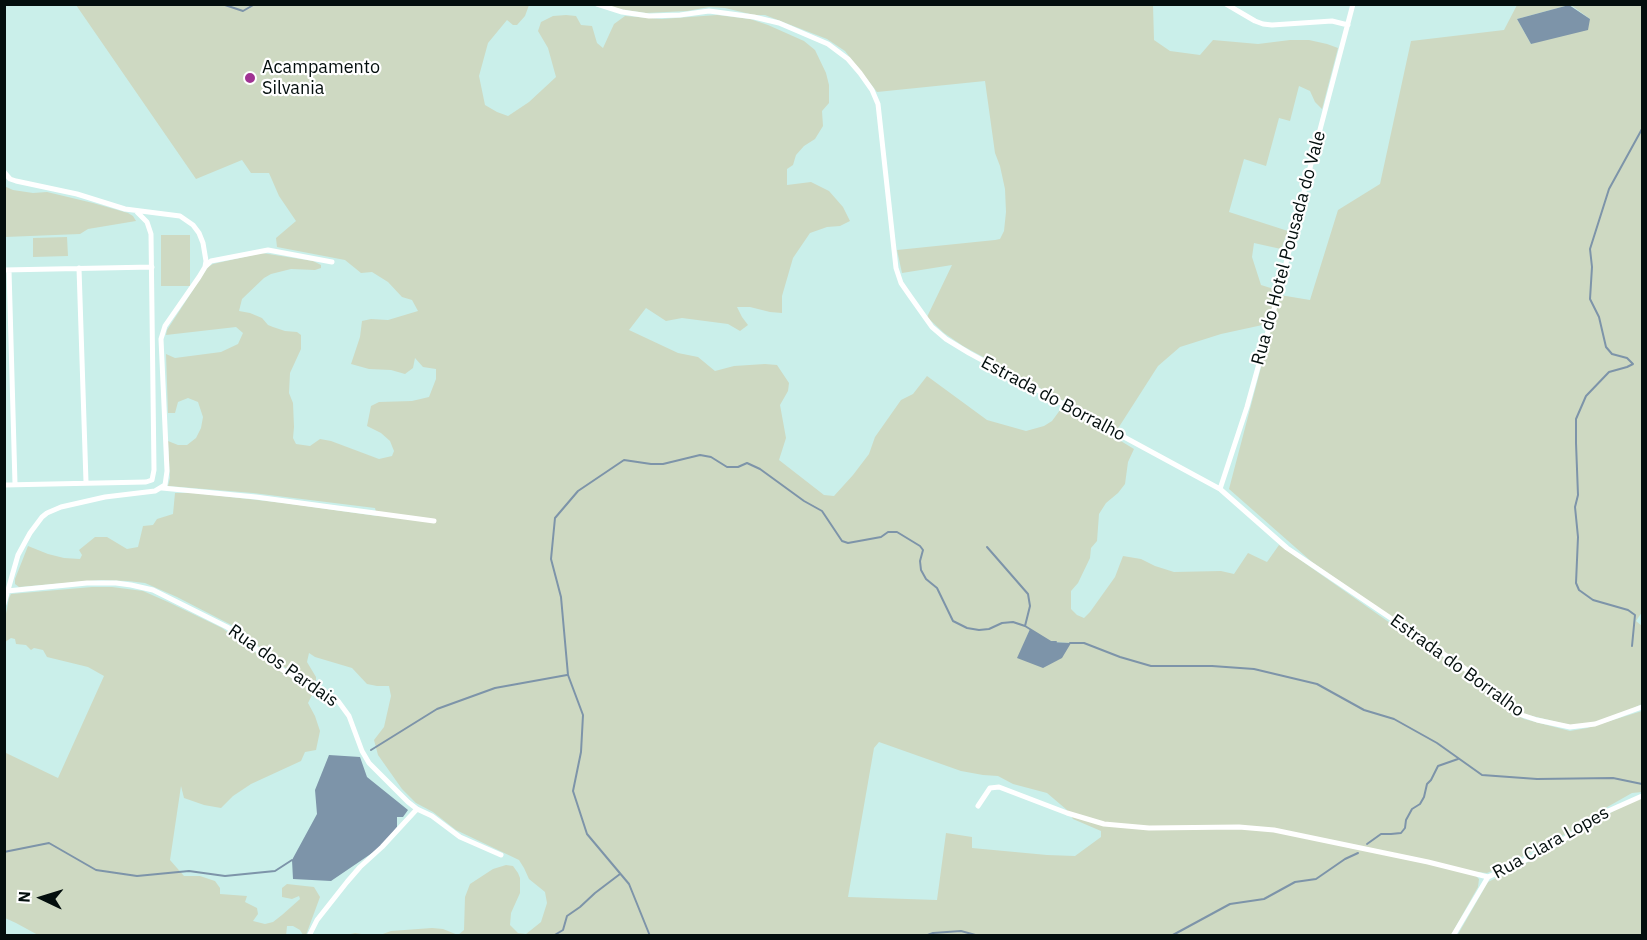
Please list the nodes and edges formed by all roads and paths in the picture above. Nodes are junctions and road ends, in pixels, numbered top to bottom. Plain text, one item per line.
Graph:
1 (597, 4) edge
2 (1226, 4) edge
3 (1353, 4) edge
4 (1348, 25) junction
5 (4, 172) edge
6 (136, 212) junction
7 (332, 262) dead end
8 (152, 267) junction
9 (205, 267) junction
10 (79, 268) junction
11 (7, 270) edge
12 (86, 482) junction
13 (4, 484) edge
14 (15, 484) junction
15 (162, 488) junction
16 (1220, 489) junction
17 (434, 521) dead end
18 (8, 591) junction
19 (4, 604) edge
20 (1642, 707) edge
21 (1642, 796) edge
22 (978, 806) dead end
23 (417, 809) junction
24 (501, 855) dead end
25 (1488, 877) junction
26 (309, 936) edge
27 (1453, 936) edge

1 - 16 street, Estrada do Borralho
2 - 4 street
3 - 4 street, Rua do Hotel Pousada do Vale
4 - 16 street, Rua do Hotel Pousada do Vale
5 - 6 street
6 - 8 street
6 - 9 street
7 - 9 street
8 - 10 street
8 - 12 street
9 - 15 street
10 - 11 street
10 - 12 street
11 - 14 street
12 - 14 street
13 - 14 street
15 - 17 street
15 - 18 street
16 - 20 street, Estrada do Borralho
18 - 19 street
18 - 23 street, Rua dos Pardais
21 - 25 street, Rua Clara Lopes
22 - 25 street
23 - 24 street, Rua dos Pardais
23 - 26 street
25 - 27 street, Rua Clara Lopes

